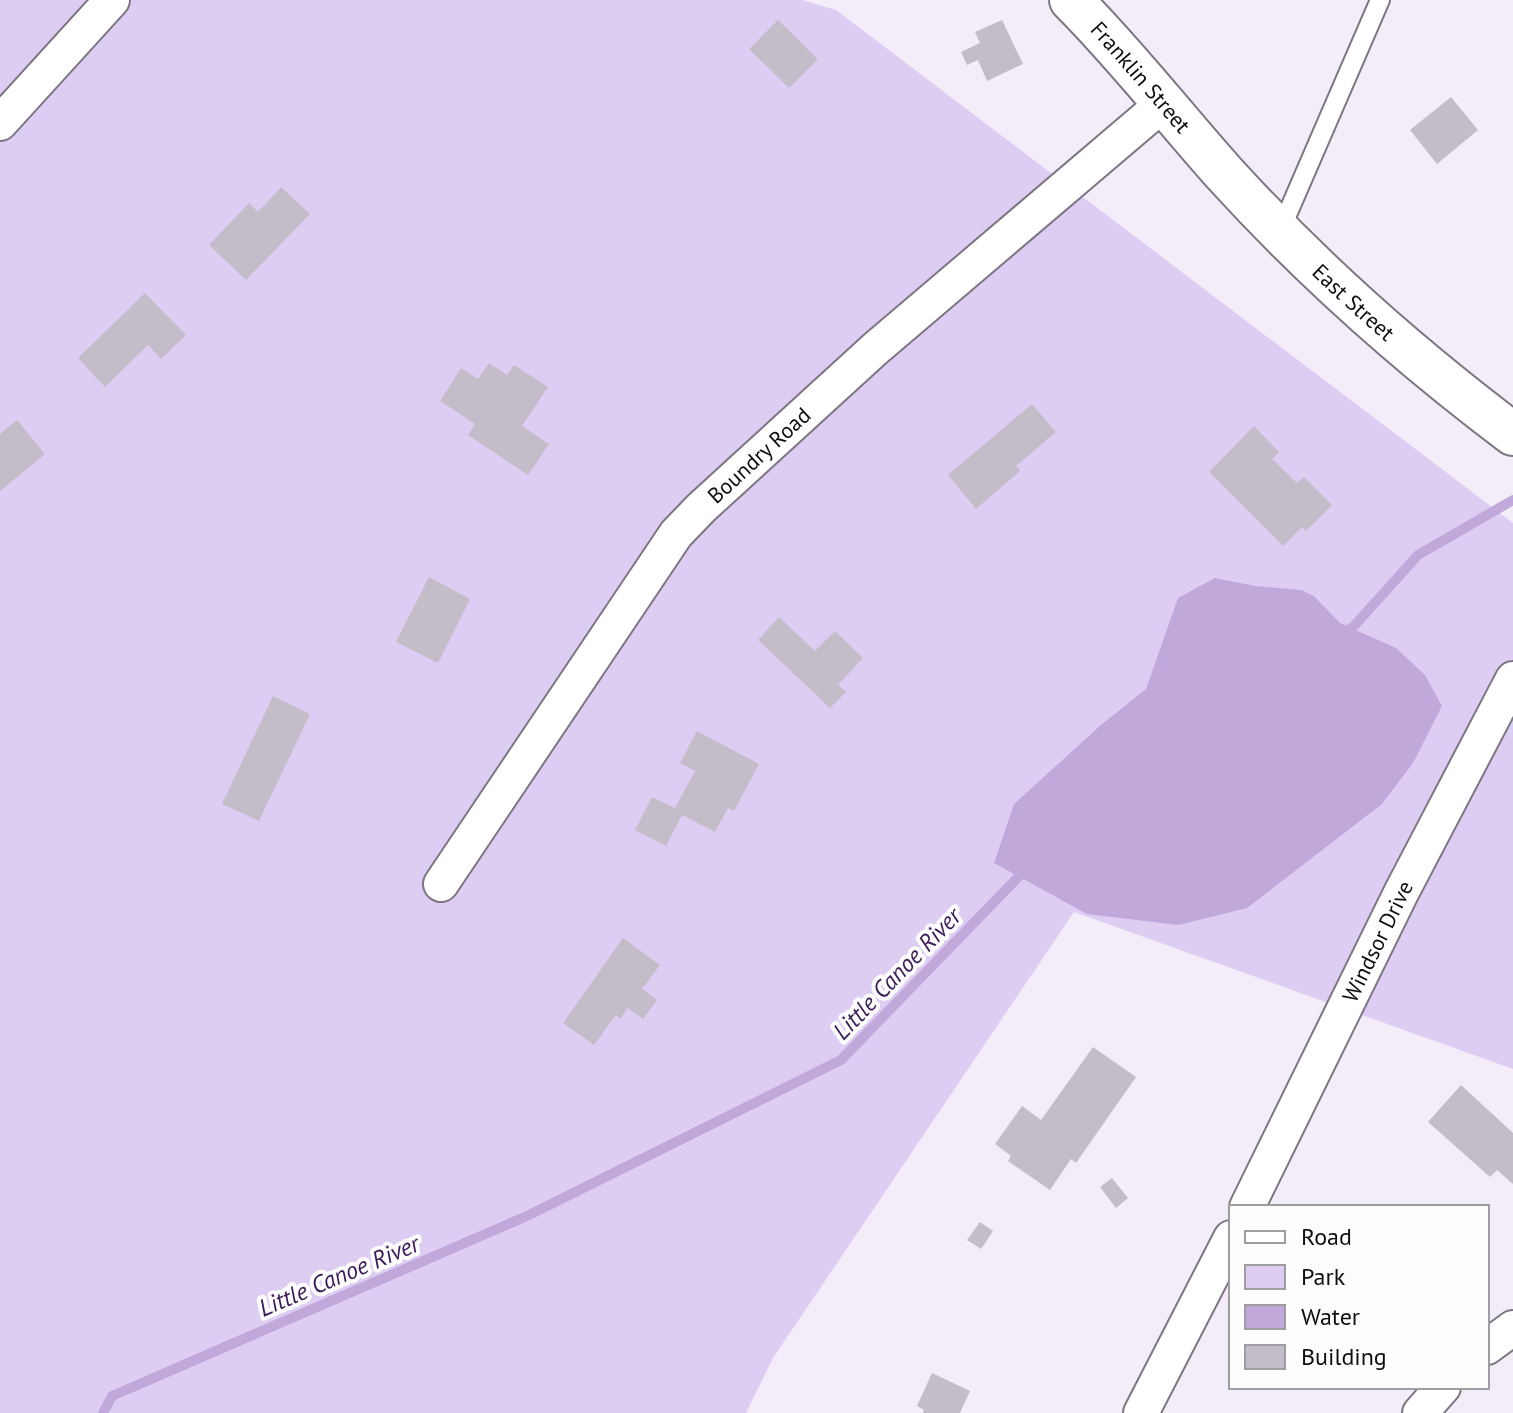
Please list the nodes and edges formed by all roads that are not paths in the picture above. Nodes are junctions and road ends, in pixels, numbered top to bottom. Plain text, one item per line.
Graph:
1 (112, 0) edge
2 (1071, 0) edge
3 (1380, 0) edge
4 (1164, 103) junction
5 (0, 123) edge
6 (1208, 154) joint
7 (1280, 231) junction
8 (1513, 434) edge
9 (1513, 679) edge
10 (441, 884) dead end
11 (1248, 1205) edge
12 (1229, 1242) edge
13 (1513, 1328) edge
14 (1489, 1346) edge
15 (1441, 1389) edge
16 (1141, 1413) edge
17 (1420, 1413) edge

1 - 5 street
2 - 4 street, Franklin Street
3 - 7 lane
4 - 6 street, Franklin Street
4 - 10 street, Boundry Road
6 - 7 street, East Street
7 - 8 street, East Street
9 - 11 street, Windsor Drive
12 - 16 street
13 - 14 street
15 - 17 street

